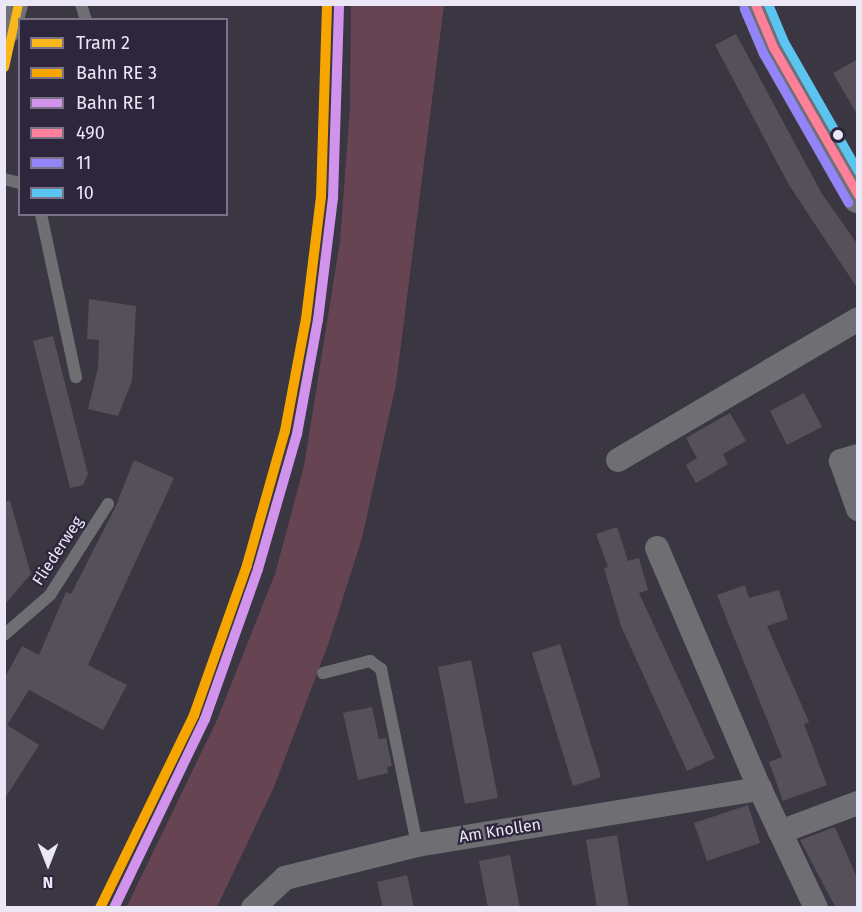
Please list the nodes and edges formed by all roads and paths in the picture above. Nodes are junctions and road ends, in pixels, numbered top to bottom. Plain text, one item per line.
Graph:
1 (10, 4) edge
2 (755, 4) edge
3 (4, 28) edge
4 (858, 196) edge
5 (40, 216) edge
6 (858, 319) edge
7 (76, 377) dead end
8 (858, 456) edge
9 (618, 460) dead end
10 (108, 504) dead end
11 (858, 508) edge
12 (657, 548) dead end
13 (4, 635) edge
14 (323, 673) dead end
15 (760, 789) junction
16 (858, 803) edge
17 (780, 832) junction
18 (417, 844) junction
19 (253, 908) edge
20 (816, 908) edge

1 - 3 main road
2 - 4 main road
5 - 7 lane
6 - 9 street
8 - 11 street
10 - 13 lane, Fliederweg
12 - 15 street
14 - 18 lane
15 - 17 street
15 - 18 street, Am Knollen
16 - 17 street
17 - 20 street
18 - 19 street, Am Knollen

